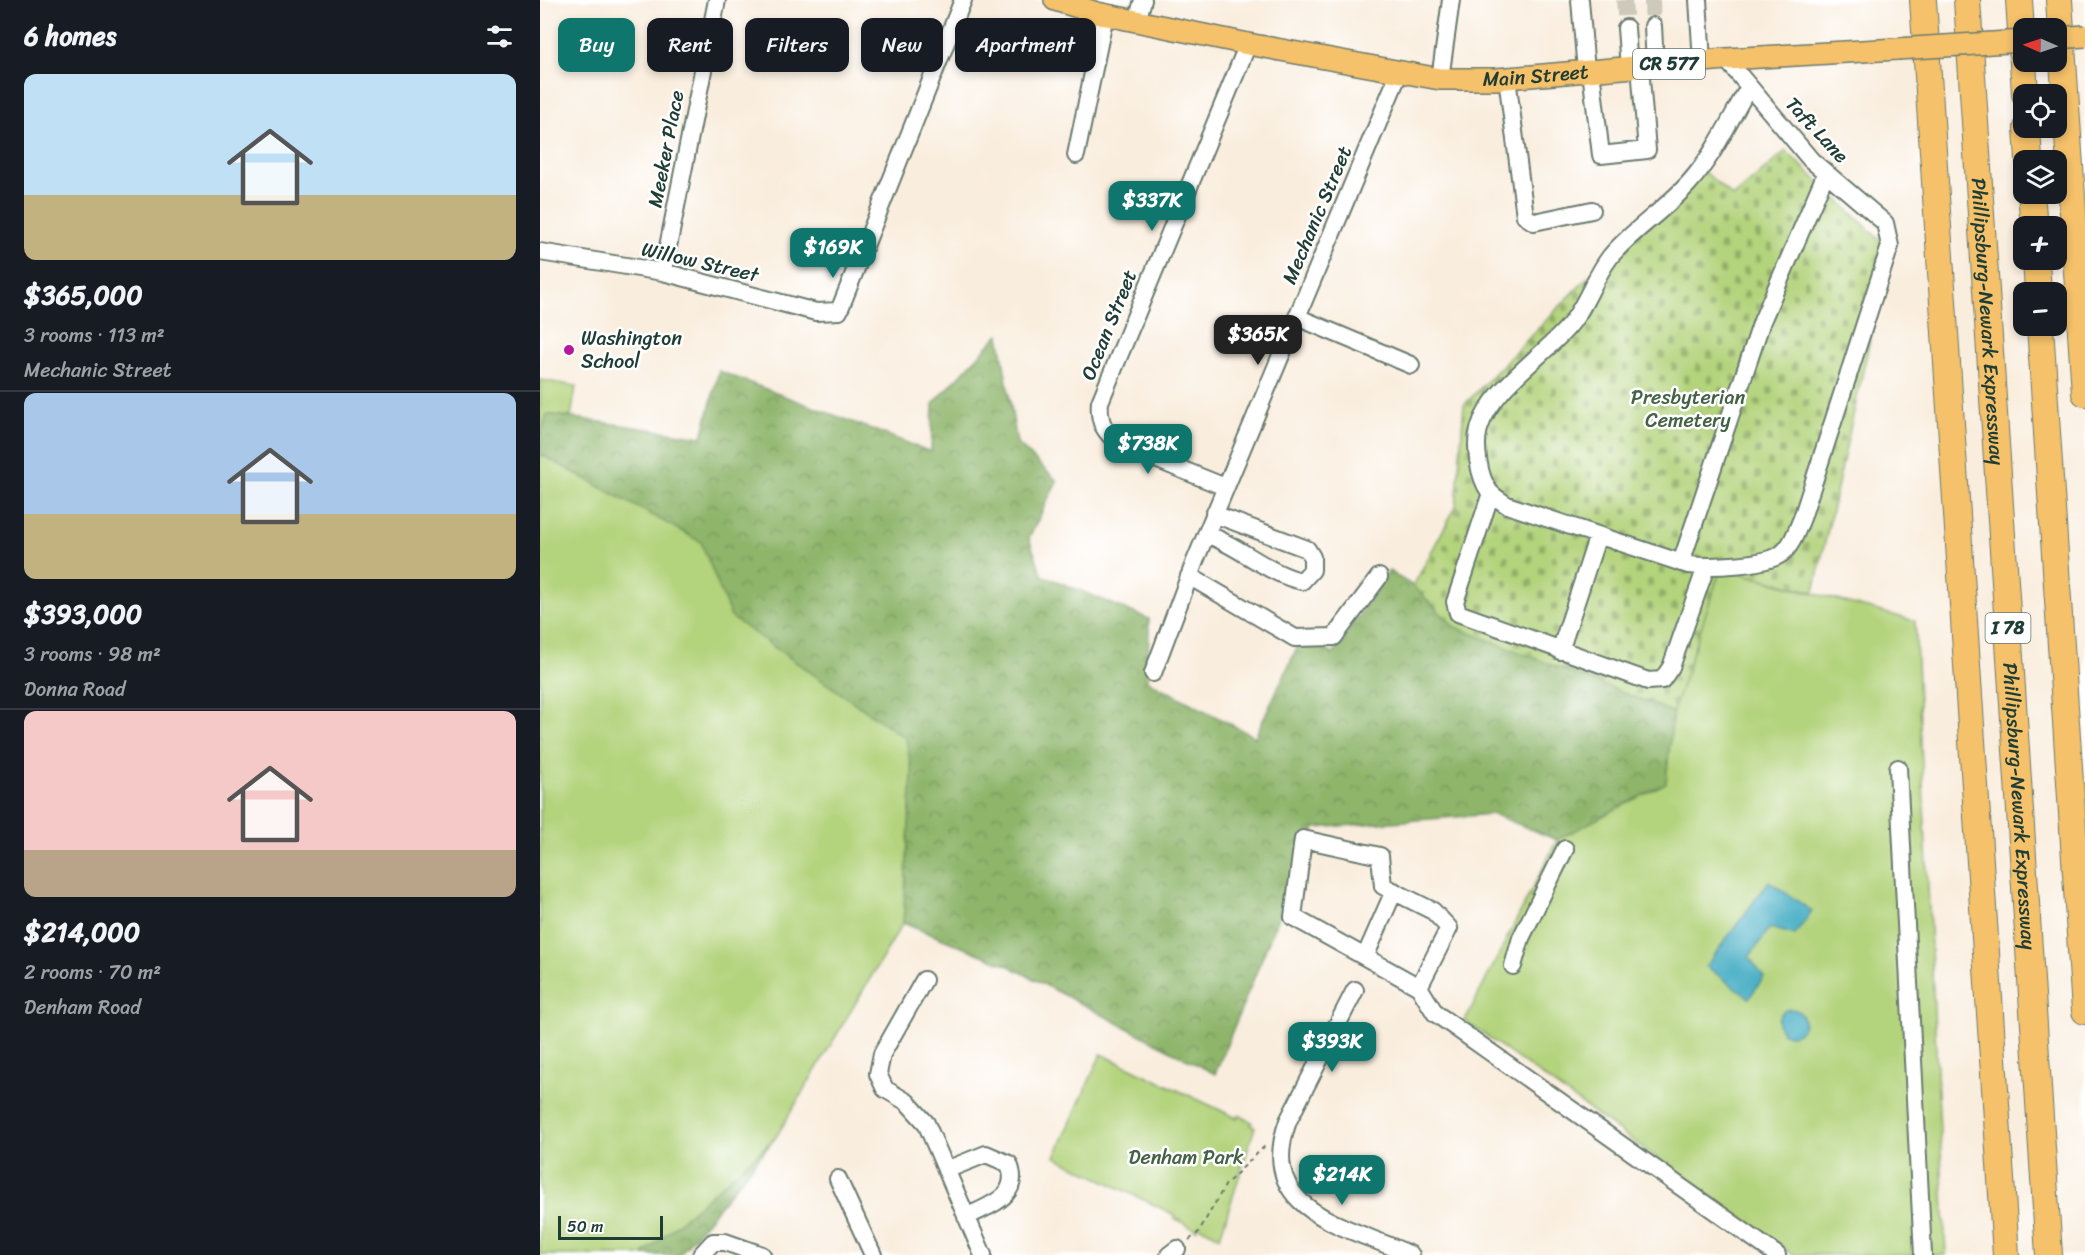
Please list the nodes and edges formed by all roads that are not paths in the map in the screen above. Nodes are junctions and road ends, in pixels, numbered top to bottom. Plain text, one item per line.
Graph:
1 (717, 0) edge
2 (963, 0) edge
3 (1055, 0) edge
4 (1143, 0) edge
5 (1451, 0) edge
6 (1580, 0) edge
7 (1698, 0) edge
8 (1923, 0) edge
9 (1967, 0) edge
10 (2019, 0) edge
11 (2059, 0) edge
12 (1105, 15) junction
13 (1137, 21) junction
14 (1653, 26) tunnel mouth
15 (1626, 28) tunnel mouth
16 (2085, 36) edge
17 (2067, 37) edge
18 (2013, 42) edge
19 (1248, 44) junction
20 (1726, 59) junction
21 (1702, 61) junction
22 (1641, 66) junction
23 (1588, 71) junction
24 (1399, 73) junction
25 (1507, 78) junction
26 (1440, 79) junction
27 (2024, 84) edge
28 (1749, 87) junction
29 (1076, 155) dead end
30 (1826, 173) junction
31 (1592, 210) dead end
32 (540, 252) edge
33 (663, 272) junction
34 (1297, 317) junction
35 (2041, 336) edge
36 (1411, 365) dead end
37 (2085, 393) edge
38 (1225, 488) junction
39 (1491, 493) junction
40 (1214, 514) junction
41 (1206, 534) junction
42 (1598, 535) junction
43 (1681, 563) junction
44 (1706, 567) junction
45 (1189, 576) junction
46 (1379, 577) dead end
47 (1560, 651) junction
48 (1153, 673) dead end
49 (1898, 768) dead end
50 (1565, 849) dead end
51 (1394, 891) junction
52 (1365, 957) junction
53 (1513, 966) dead end
54 (924, 980) dead end
55 (1419, 987) junction
56 (1355, 990) dead end
57 (2085, 1011) edge
58 (946, 1170) junction
59 (838, 1179) dead end
60 (966, 1217) junction
61 (1400, 1253) edge
62 (700, 1255) edge
63 (762, 1255) edge
64 (873, 1255) edge
65 (983, 1255) edge
66 (1777, 1255) edge
67 (1923, 1255) edge
68 (2006, 1255) edge
69 (2049, 1255) edge

1 - 33 street, Meeker Place
2 - 33 street, Willow Street
3 - 12 main road, Main Street / CR 577
4 - 13 street
5 - 26 street
6 - 23 street
7 - 21 street
8 - 68 highway, I 78
9 - 69 highway, Phillipsburg-Newark Expressway / I 78
10 - 27 highway
11 - 37 highway
12 - 13 main road, Main Street / CR 577
12 - 29 street
13 - 19 main road, Main Street / CR 577
14 - 22 street
15 - 22 street
16 - 17 main road, bridge
18 - 20 main road, Main Street / CR 577, bridge
19 - 24 main road, Main Street / CR 577
19 - 38 street, Ocean Street
20 - 21 main road, Main Street / CR 577
20 - 28 street, Taft Lane
21 - 22 main road, Main Street / CR 577
22 - 23 main road, Main Street / CR 577
22 - 23 street
23 - 25 main road, Main Street / CR 577
24 - 26 main road, Main Street / CR 577
24 - 34 street, Mechanic Street
25 - 26 main road, Main Street / CR 577
25 - 31 street
28 - 30 street, Taft Lane
28 - 39 street
30 - 43 street
30 - 44 street, Taft Lane
32 - 33 street, Willow Street
34 - 36 street
34 - 38 street, Mechanic Street
35 - 57 highway, I 78
38 - 40 street, Mechanic Street
39 - 42 street
39 - 47 street
40 - 41 street, Mechanic Street
40 - 41 street
41 - 45 street, Mechanic Street
42 - 43 street
42 - 47 street
43 - 44 street
44 - 47 street
45 - 46 street
45 - 48 street, Mechanic Street
49 - 67 street
50 - 53 street
51 - 52 street
51 - 52 street
51 - 55 street
52 - 55 street
54 - 58 street
55 - 66 street
56 - 61 street
58 - 60 street
58 - 60 street
59 - 64 street
60 - 65 street
62 - 63 street

